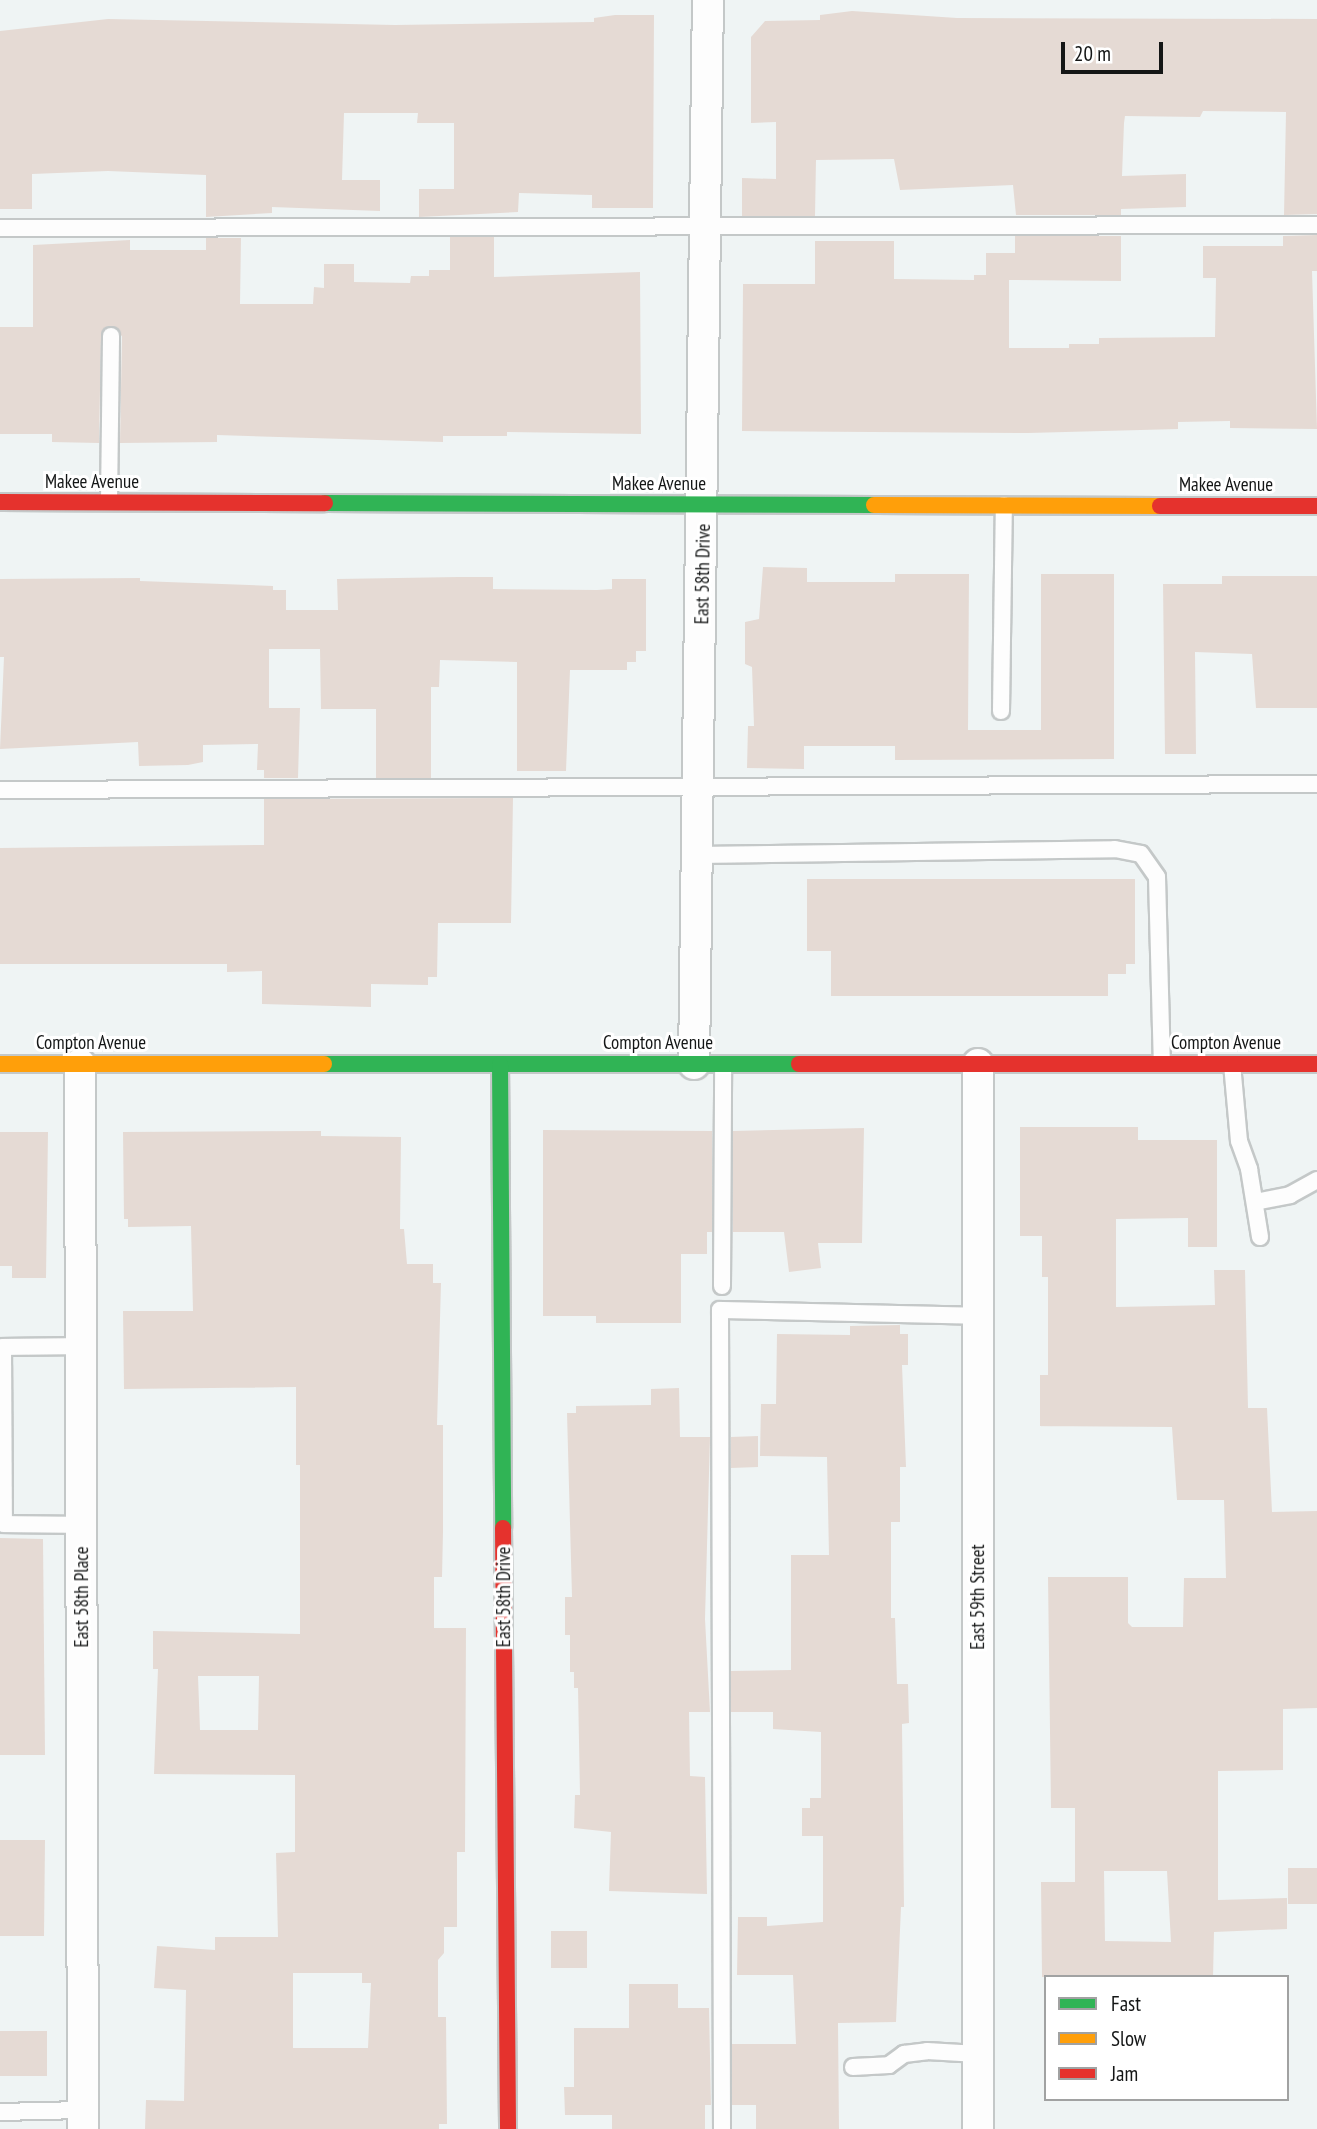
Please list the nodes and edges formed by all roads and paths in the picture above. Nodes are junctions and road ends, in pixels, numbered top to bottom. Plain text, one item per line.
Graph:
1 (708, 0) edge
2 (1317, 225) edge
3 (0, 228) edge
4 (707, 228) junction
5 (111, 336) dead end
6 (0, 502) edge
7 (109, 502) junction
8 (1004, 505) junction
9 (704, 506) junction
10 (1317, 506) edge
11 (1001, 711) dead end
12 (1317, 784) edge
13 (699, 788) junction
14 (0, 790) edge
15 (698, 855) junction
16 (0, 1064) edge
17 (80, 1064) junction
18 (500, 1064) junction
19 (709, 1064) junction
20 (978, 1064) junction
21 (1162, 1064) junction
22 (1232, 1064) junction
23 (1317, 1064) edge
24 (1317, 1180) edge
25 (1255, 1202) junction
26 (1260, 1237) dead end
27 (722, 1286) dead end
28 (978, 1317) junction
29 (81, 1346) junction
30 (82, 1525) junction
31 (978, 2054) junction
32 (853, 2067) dead end
33 (0, 2112) edge
34 (83, 2120) edge
35 (508, 2129) edge
36 (722, 2129) edge
37 (978, 2129) edge

1 - 4 street, East 58th Drive
2 - 4 lane
3 - 4 lane
4 - 9 street, East 58th Drive
5 - 7 lane
6 - 7 street, Makee Avenue
7 - 9 street, Makee Avenue
8 - 9 street, Makee Avenue
8 - 10 street, Makee Avenue
8 - 11 lane
9 - 13 street, East 58th Drive
12 - 13 lane
13 - 14 lane
13 - 15 street, East 58th Drive
15 - 19 street, East 58th Drive
15 - 21 lane
16 - 17 street, Compton Avenue
17 - 18 street, Compton Avenue
17 - 29 street, East 58th Place
18 - 19 street, Compton Avenue
18 - 35 street, East 58th Drive
19 - 20 street, Compton Avenue
19 - 27 lane
20 - 21 street, Compton Avenue
20 - 28 street, East 59th Street
21 - 22 street, Compton Avenue
22 - 23 street, Compton Avenue
22 - 25 lane
24 - 25 lane
25 - 26 lane
28 - 31 street, East 59th Street
28 - 36 lane
29 - 30 street, East 58th Place
29 - 30 lane
30 - 34 street, East 58th Place
31 - 32 lane
31 - 37 street, East 59th Street
33 - 34 lane

